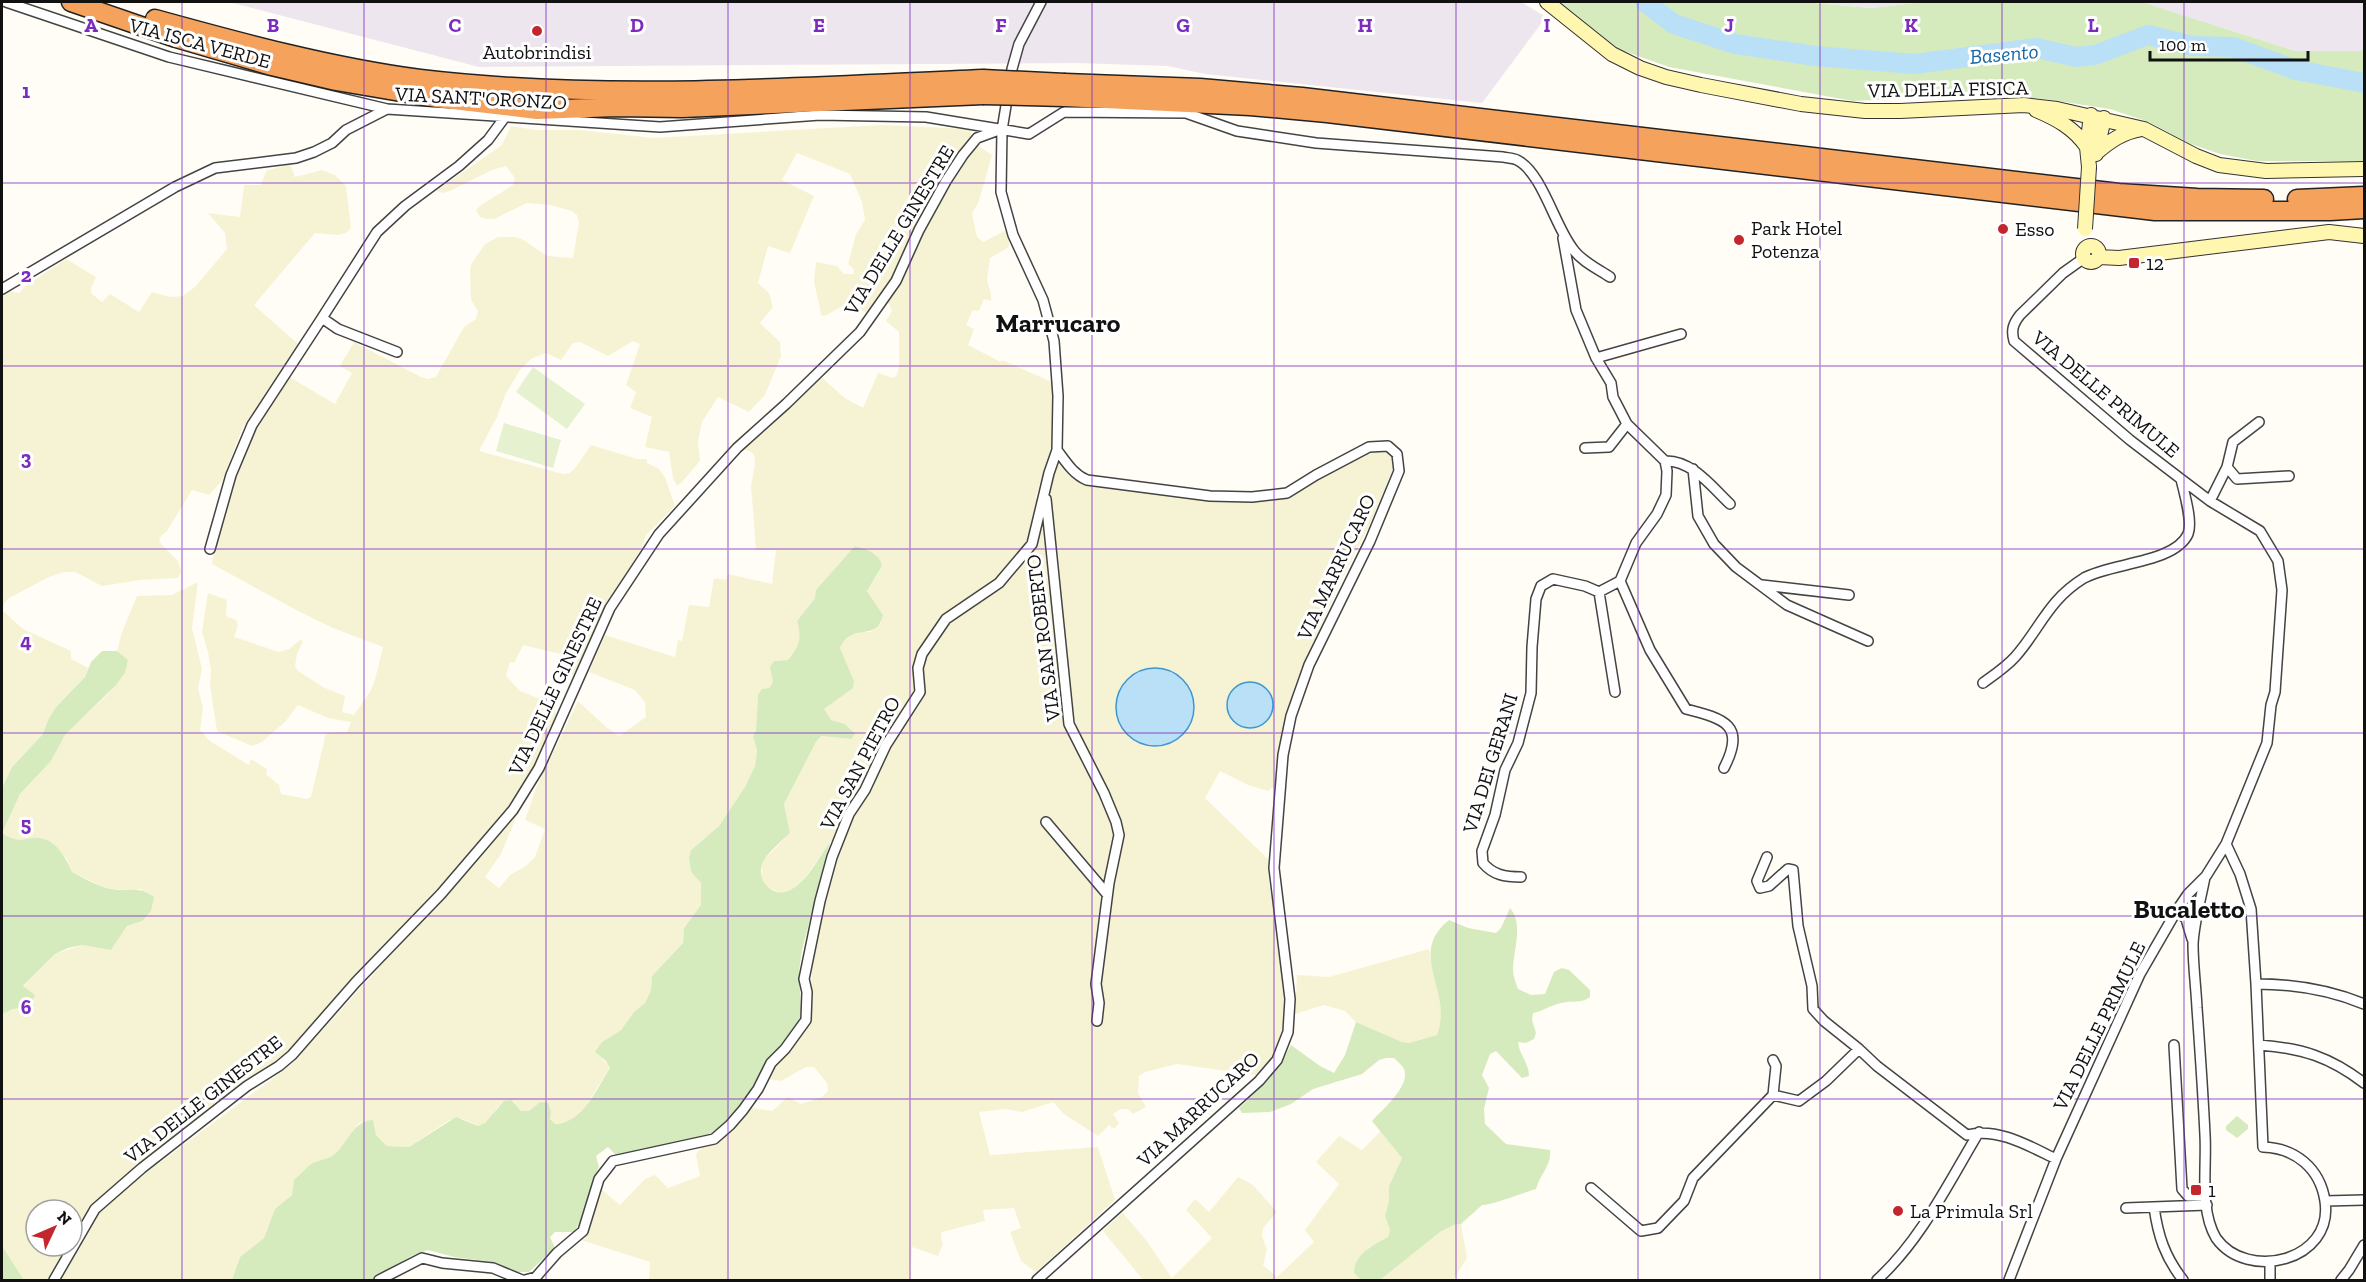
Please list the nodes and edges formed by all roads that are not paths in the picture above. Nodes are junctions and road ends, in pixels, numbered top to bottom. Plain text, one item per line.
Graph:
1 (6, 2) edge
2 (71, 2) edge
3 (104, 2) edge
4 (1041, 2) edge
5 (1548, 2) edge
6 (983, 87) junction
7 (1065, 90) junction
8 (2024, 105) junction
9 (387, 109) junction
10 (2097, 116) junction
11 (505, 117) junction
12 (2144, 129) junction
13 (1002, 130) junction
14 (2091, 150) junction
15 (2364, 169) edge
16 (2364, 196) edge
17 (2359, 210) edge
18 (1562, 233) junction
19 (2364, 236) edge
20 (2086, 252) junction
21 (1610, 277) dead end
22 (2, 290) edge
23 (322, 318) junction
24 (1681, 334) dead end
25 (397, 352) dead end
26 (1596, 358) junction
27 (2259, 422) dead end
28 (1627, 424) junction
29 (1585, 448) dead end
30 (1057, 450) junction
31 (1665, 461) junction
32 (2227, 467) junction
33 (1692, 469) junction
34 (2289, 476) dead end
35 (2181, 479) junction
36 (1045, 491) junction
37 (2210, 501) junction
38 (1730, 504) dead end
39 (210, 549) dead end
40 (1620, 581) junction
41 (1762, 585) junction
42 (1599, 592) junction
43 (1849, 595) dead end
44 (1868, 641) dead end
45 (1983, 683) dead end
46 (1614, 692) dead end
47 (1724, 768) dead end
48 (1046, 822) dead end
49 (2226, 844) junction
50 (1767, 857) dead end
51 (2206, 876) junction
52 (1521, 877) dead end
53 (1107, 894) junction
54 (2177, 910) junction
55 (2193, 943) junction
56 (2256, 984) junction
57 (2364, 1004) edge
58 (1097, 1021) dead end
59 (2174, 1045) dead end
60 (2259, 1045) junction
61 (1859, 1049) junction
62 (1773, 1060) dead end
63 (2364, 1083) edge
64 (1773, 1095) junction
65 (1979, 1132) junction
66 (2056, 1159) junction
67 (1591, 1188) dead end
68 (2364, 1200) edge
69 (2206, 1201) junction
70 (2325, 1201) junction
71 (2154, 1207) junction
72 (2126, 1208) dead end
73 (2364, 1245) edge
74 (2270, 1266) junction
75 (54, 1281) edge
76 (379, 1281) edge
77 (523, 1281) edge
78 (1037, 1281) edge
79 (1877, 1281) edge
80 (2009, 1281) edge
81 (2183, 1281) edge
82 (2270, 1281) edge
83 (2340, 1281) edge

1 - 9 street, VIA ISCA VERDE
2 - 6 highway
3 - 6 highway
4 - 13 street
5 - 8 street, VIA DELLA FISICA
6 - 7 highway, bridge
7 - 16 highway
7 - 17 highway
8 - 10 street, VIA DELLA FISICA
8 - 14 street
9 - 11 street, VIA SANT'ORONZO
9 - 22 street, VIA SANT'ORONZO
10 - 12 street, VIA DELLA FISICA
10 - 14 street
11 - 13 street, VIA SANT'ORONZO
11 - 23 street
12 - 14 street
12 - 15 street, VIA DELLA FISICA
13 - 18 street, VIA SANT'ORONZO
13 - 30 street
13 - 75 street, VIA DELLE GINESTRE
14 - 20 street, bridge
18 - 21 street
18 - 26 street
19 - 20 street
20 - 35 street, VIA DELLE PRIMULE
23 - 25 street
23 - 39 street
24 - 26 street
26 - 28 street
27 - 32 street
28 - 29 street
28 - 31 street
30 - 36 street, VIA SAN PIETRO
30 - 78 street, VIA MARRUCARO
31 - 33 street
31 - 40 street
32 - 34 street
32 - 37 street
33 - 38 street
33 - 41 street
35 - 37 street, VIA DELLE PRIMULE
35 - 45 street, VIA DELLE PRIMULE
36 - 53 street, VIA SAN ROBERTO
36 - 77 street, VIA SAN PIETRO
37 - 49 street, VIA DELLE PRIMULE
40 - 42 street
40 - 47 street
41 - 43 street
41 - 44 street
42 - 46 street
42 - 52 street, VIA DEI GERANI
48 - 53 street
49 - 51 street, VIA DELLE PRIMULE
49 - 56 street
50 - 61 street
51 - 54 street, VIA DELLE PRIMULE
51 - 55 street
53 - 58 street, VIA SAN ROBERTO
54 - 55 street
54 - 66 street, VIA DELLE PRIMULE
55 - 69 street
56 - 57 street
56 - 60 street
59 - 69 street
60 - 63 street
60 - 70 street
61 - 64 street
61 - 65 street
62 - 64 street
64 - 67 street
65 - 66 street
65 - 79 street
66 - 80 street, VIA DELLE PRIMULE
68 - 70 street
69 - 71 street
69 - 74 street
70 - 74 street
71 - 72 street
71 - 81 street
73 - 83 street
74 - 82 street
76 - 77 street, VIA SAN PIETRO

